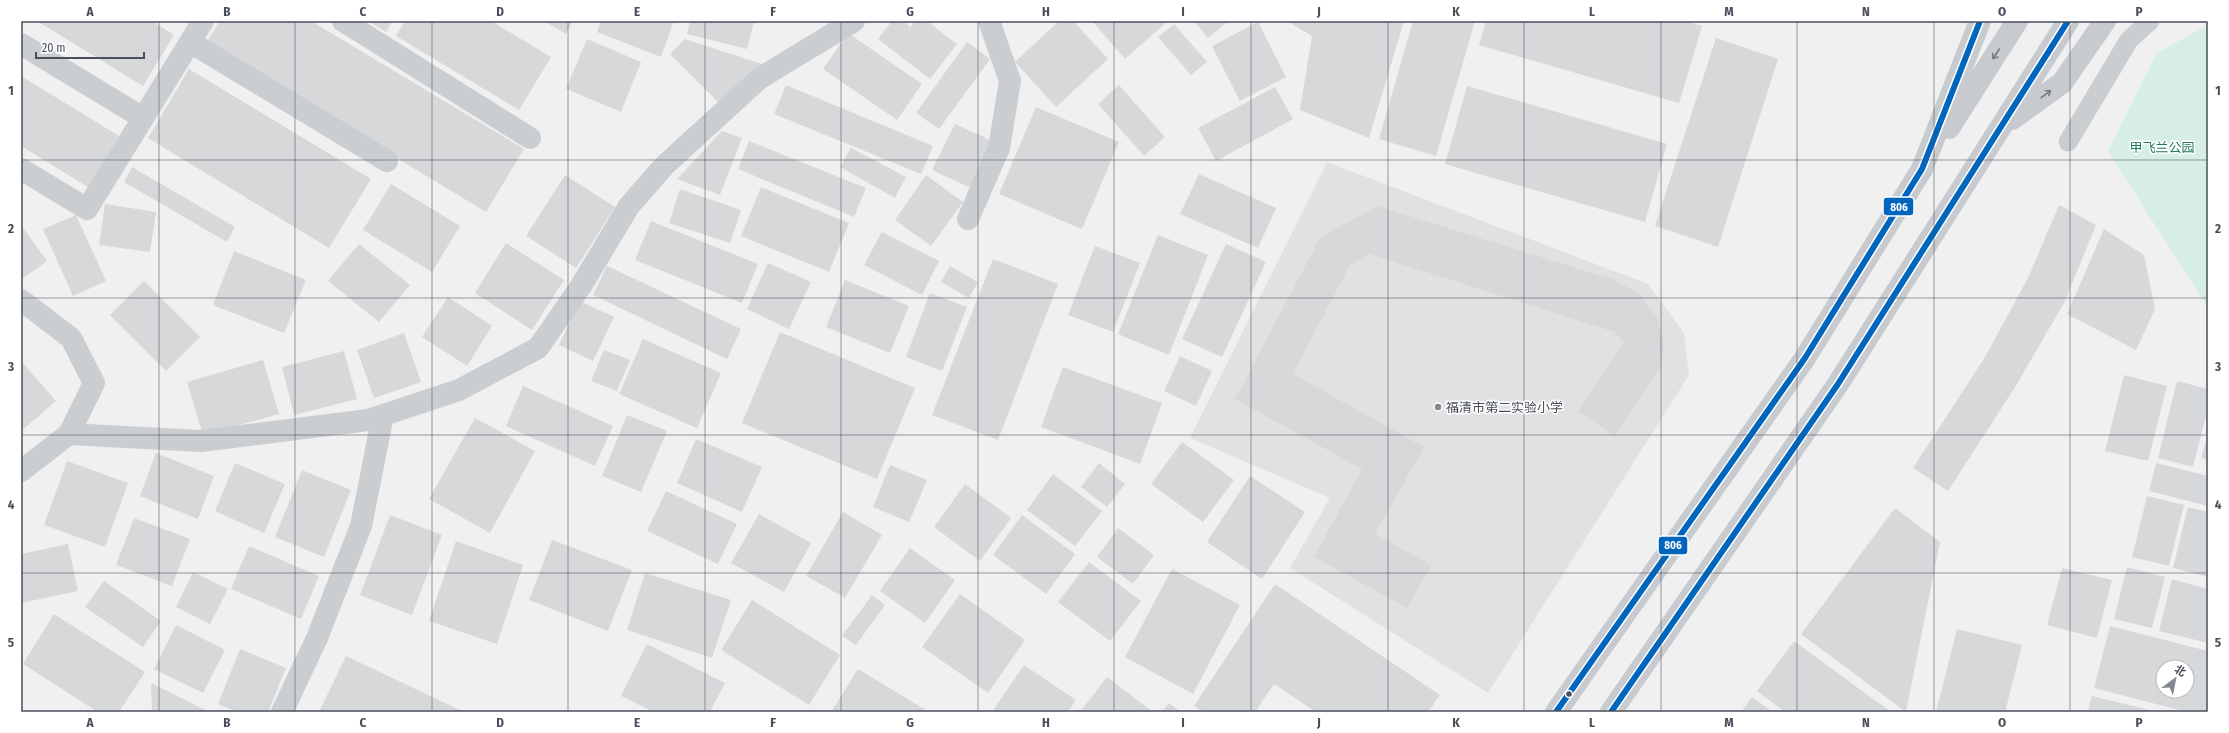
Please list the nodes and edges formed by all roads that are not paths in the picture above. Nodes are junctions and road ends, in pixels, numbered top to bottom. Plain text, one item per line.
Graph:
1 (203, 21) edge
2 (343, 21) edge
3 (854, 21) edge
4 (989, 21) edge
5 (1980, 21) edge
6 (2017, 21) edge
7 (2068, 21) edge
8 (2105, 21) edge
9 (2150, 21) edge
10 (190, 42) junction
11 (21, 44) edge
12 (143, 118) junction
13 (2003, 126) junction
14 (530, 138) dead end
15 (2068, 142) dead end
16 (387, 161) dead end
17 (21, 169) edge
18 (1922, 169) junction
19 (968, 219) dead end
20 (21, 300) edge
21 (383, 415) junction
22 (69, 434) junction
23 (21, 471) edge
24 (282, 712) edge
25 (1556, 712) edge
26 (1611, 712) edge

1 - 10 street
2 - 14 street
3 - 21 street
4 - 19 street
5 - 18 main road
6 -> 18 main road
7 - 13 main road
13 -> 8 main road
9 - 15 lane
10 - 12 street
10 - 16 street
11 - 12 street
12 - 17 street
13 - 26 main road
18 - 25 main road
20 - 22 street
21 - 22 street
21 - 24 street
22 - 23 street

